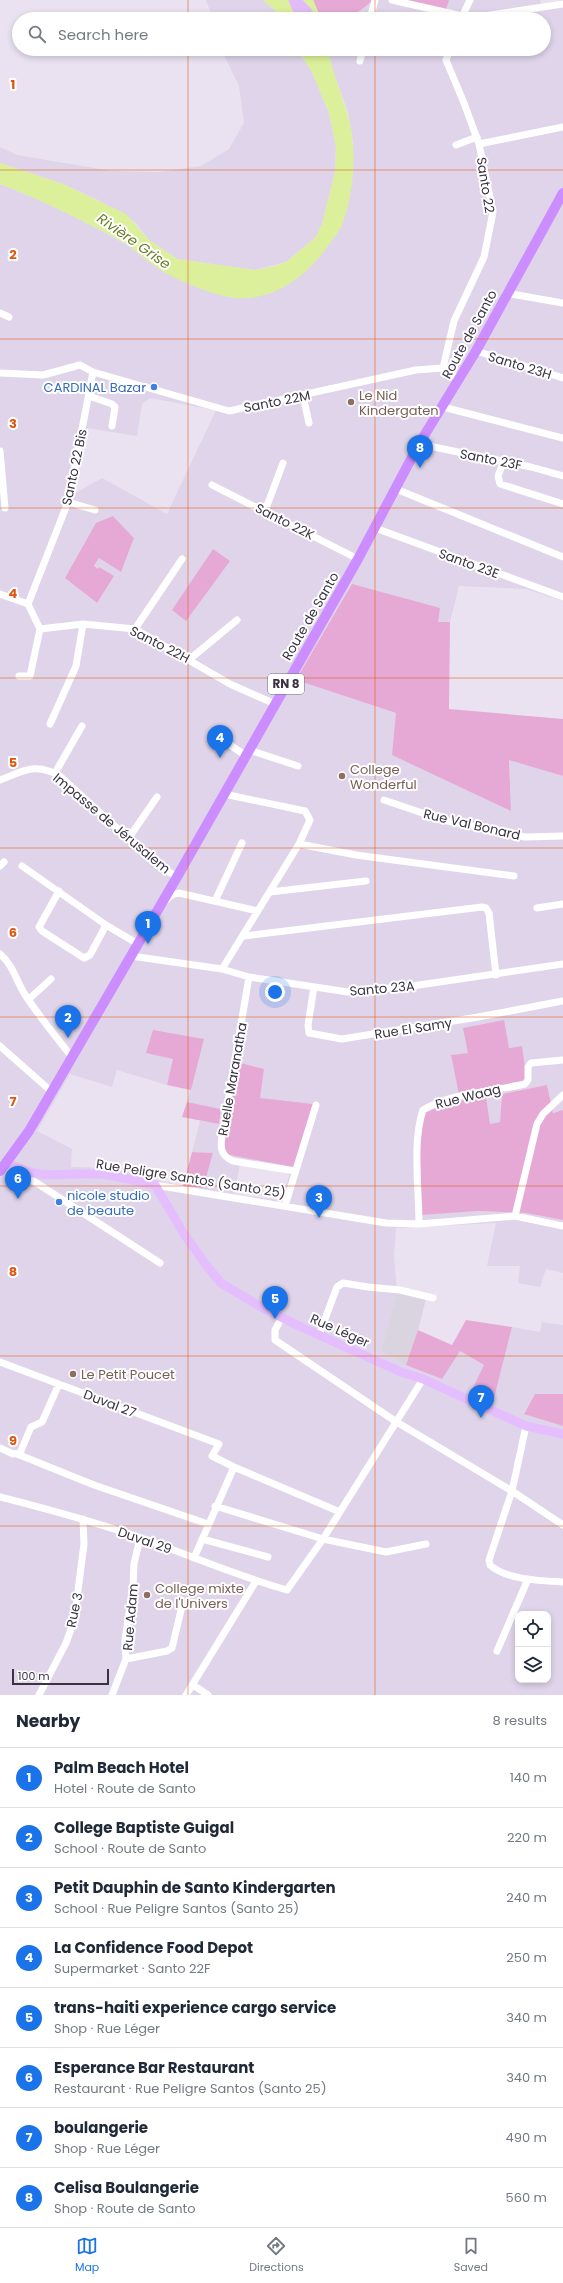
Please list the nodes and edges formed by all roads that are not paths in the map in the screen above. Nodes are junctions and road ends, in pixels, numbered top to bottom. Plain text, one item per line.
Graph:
1 (375, 0) edge
2 (392, 0) edge
3 (470, 0) edge
4 (563, 4) edge
5 (372, 12) edge
6 (439, 12) edge
7 (465, 12) edge
8 (505, 12) edge
9 (361, 56) edge
10 (447, 56) edge
11 (360, 61) dead end
12 (563, 128) edge
13 (478, 140) junction
14 (456, 145) dead end
15 (563, 193) edge
16 (506, 294) junction
17 (563, 303) edge
18 (0, 313) edge
19 (9, 317) dead end
20 (476, 352) junction
21 (443, 368) junction
22 (93, 372) junction
23 (0, 373) edge
24 (563, 378) edge
25 (460, 379) junction
26 (88, 396) junction
27 (303, 396) junction
28 (443, 407) junction
29 (309, 423) dead end
30 (112, 426) dead end
31 (563, 438) edge
32 (420, 444) junction
33 (0, 451) edge
34 (503, 463) junction
35 (283, 464) dead end
36 (563, 476) edge
37 (212, 484) dead end
38 (396, 489) junction
39 (68, 502) junction
40 (563, 504) edge
41 (5, 508) dead end
42 (95, 510) dead end
43 (265, 511) junction
44 (375, 528) junction
45 (563, 557) edge
46 (182, 559) dead end
47 (358, 559) junction
48 (0, 594) edge
49 (563, 597) edge
50 (28, 604) junction
51 (237, 620) dead end
52 (83, 624) junction
53 (40, 629) junction
54 (136, 629) junction
55 (190, 659) junction
56 (19, 676) dead end
57 (274, 704) junction
58 (50, 724) dead end
59 (82, 726) dead end
60 (220, 738) dead end
61 (247, 753) junction
62 (298, 766) dead end
63 (55, 773) junction
64 (0, 780) edge
65 (224, 794) junction
66 (157, 798) dead end
67 (384, 800) dead end
68 (563, 836) edge
69 (128, 839) junction
70 (242, 843) dead end
71 (299, 844) junction
72 (22, 866) dead end
73 (514, 876) dead end
74 (178, 878) junction
75 (366, 881) dead end
76 (59, 891) junction
77 (270, 892) junction
78 (215, 901) junction
79 (563, 904) edge
80 (160, 905) junction
81 (537, 908) dead end
82 (258, 911) junction
83 (106, 925) junction
84 (244, 936) junction
85 (138, 944) junction
86 (0, 954) edge
87 (131, 956) junction
88 (563, 964) edge
89 (222, 969) junction
90 (496, 974) junction
91 (249, 977) junction
92 (51, 979) dead end
93 (314, 987) junction
94 (29, 999) junction
95 (563, 1001) edge
96 (0, 1046) edge
97 (72, 1057) junction
98 (563, 1060) edge
99 (52, 1092) junction
100 (563, 1094) edge
101 (316, 1105) dead end
102 (8, 1163) junction
103 (0, 1171) edge
104 (295, 1171) junction
105 (24, 1172) junction
106 (155, 1185) junction
107 (285, 1206) junction
108 (515, 1216) junction
109 (419, 1224) junction
110 (563, 1226) edge
111 (160, 1263) dead end
112 (434, 1298) dead end
113 (282, 1317) junction
114 (319, 1335) junction
115 (0, 1362) edge
116 (422, 1379) junction
117 (59, 1384) junction
118 (395, 1421) junction
119 (526, 1426) junction
120 (563, 1434) edge
121 (0, 1448) edge
122 (17, 1454) junction
123 (234, 1467) junction
124 (512, 1491) junction
125 (0, 1496) edge
126 (215, 1506) junction
127 (340, 1512) junction
128 (83, 1519) junction
129 (208, 1524) junction
130 (563, 1525) edge
131 (140, 1538) junction
132 (202, 1539) junction
133 (323, 1539) junction
134 (426, 1544) dead end
135 (268, 1557) dead end
136 (194, 1558) junction
137 (528, 1579) junction
138 (256, 1582) junction
139 (563, 1582) edge
140 (182, 1606) dead end
141 (497, 1651) dead end
142 (126, 1659) junction
143 (193, 1685) junction
144 (39, 1695) edge
145 (112, 1695) edge
146 (186, 1695) edge
147 (208, 1695) edge

1 - 5 street
2 - 6 street
3 - 7 street
4 - 8 street
9 - 11 street
10 - 13 street, Santo 22
12 - 13 street
13 - 14 street
13 - 21 street, Santo 22
15 - 16 main road, Route de Santo / RN 8
16 - 17 street
16 - 20 main road, Route de Santo / RN 8
18 - 19 street
20 - 24 street, Santo 23H
20 - 25 main road, Route de Santo / RN 8
21 - 25 street
21 - 27 street, Santo 22M
22 - 23 street, Santo 22M
22 - 26 street, Santo 22 Bis
22 - 27 street, Santo 22M
25 - 28 main road, Route de Santo / RN 8
26 - 30 street
26 - 39 street, Santo 22 Bis
27 - 29 street
28 - 31 street
28 - 32 main road, Route de Santo / RN 8
32 - 34 street, Santo 23F
32 - 38 main road, Route de Santo / RN 8
33 - 41 street
34 - 36 street, Santo 23F
34 - 40 street
35 - 43 street
37 - 43 street, Santo 22K
38 - 44 main road, Route de Santo / RN 8
38 - 45 street
39 - 42 street
39 - 50 street, Santo 22 Bis
43 - 47 street, Santo 22K
44 - 47 main road, Route de Santo / RN 8
44 - 49 street, Santo 23E
46 - 54 street
47 - 57 main road, Route de Santo / RN 8
48 - 50 street
50 - 53 street
51 - 55 street
52 - 53 street, Santo 22H
52 - 54 street, Santo 22H
52 - 58 street
53 - 56 street
54 - 55 street, Santo 22H
55 - 57 street, Santo 22H
57 - 61 main road, Route de Santo / RN 8
59 - 63 street
60 - 61 street
61 - 62 street
61 - 65 main road, Route de Santo / RN 8
63 - 64 street, Impasse de Jérusalem
63 - 69 street, Impasse de Jérusalem
65 - 71 street
65 - 74 main road, Route de Santo / RN 8
66 - 69 street
67 - 68 street, Rue Val Bonard
69 - 74 street, Impasse de Jérusalem
70 - 78 street
71 - 73 street
71 - 77 street
72 - 76 street
74 - 80 main road, Route de Santo / RN 8
75 - 77 street
76 - 83 street
76 - 83 street
77 - 82 street
78 - 80 street
78 - 82 street
79 - 81 street
80 - 85 main road, Route de Santo / RN 8
82 - 84 street
83 - 85 street
84 - 89 street
84 - 90 street
85 - 87 main road, Route de Santo / RN 8
86 - 94 street
87 - 89 street, Santo 23A
87 - 97 main road, Route de Santo / RN 8
88 - 90 street, Santo 23A
89 - 91 street, Santo 23A
90 - 93 street, Santo 23A
91 - 93 street, Santo 23A
91 - 104 street, Ruelle Maranatha
92 - 94 street
93 - 95 street, Rue El Samy
94 - 97 street
96 - 99 street
97 - 99 main road, Route de Santo / RN 8
98 - 109 street, Rue Waag
99 - 102 main road, Route de Santo / RN 8
100 - 108 street
101 - 104 street
102 - 103 main road, Route de Santo / RN 8
102 - 105 street, Rue Peligre Santos (Santo 25)
104 - 107 street
105 - 106 street, Rue Peligre Santos (Santo 25)
105 - 111 street
106 - 107 street, Rue Peligre Santos (Santo 25)
106 - 113 street, Rue Léger
107 - 109 street, Rue Peligre Santos (Santo 25)
108 - 109 street, Rue Peligre Santos (Santo 25)
108 - 110 street, Rue Peligre Santos (Santo 25)
112 - 114 street
113 - 114 street, Rue Léger
113 - 118 street
114 - 116 street, Rue Léger
115 - 117 street, Duval 27
116 - 118 street
116 - 119 street, Rue Léger
117 - 122 street
117 - 123 street, Duval 27
118 - 124 street
118 - 127 street
119 - 120 street, Rue Léger
119 - 124 street
121 - 122 street
122 - 129 street
123 - 126 street
123 - 127 street
124 - 130 street
124 - 137 street
125 - 128 street, Duval 29
126 - 129 street
126 - 133 street
127 - 133 street
128 - 131 street, Duval 29
128 - 144 street, Rue 3
129 - 132 street
131 - 136 street, Duval 29
131 - 142 street, Rue Adam
132 - 135 street
132 - 136 street
133 - 134 street
133 - 138 street, Duval 29
136 - 138 street, Duval 29
137 - 139 street
137 - 141 street
138 - 143 street
140 - 142 street
142 - 145 street, Rue Adam
143 - 146 street
143 - 147 street

